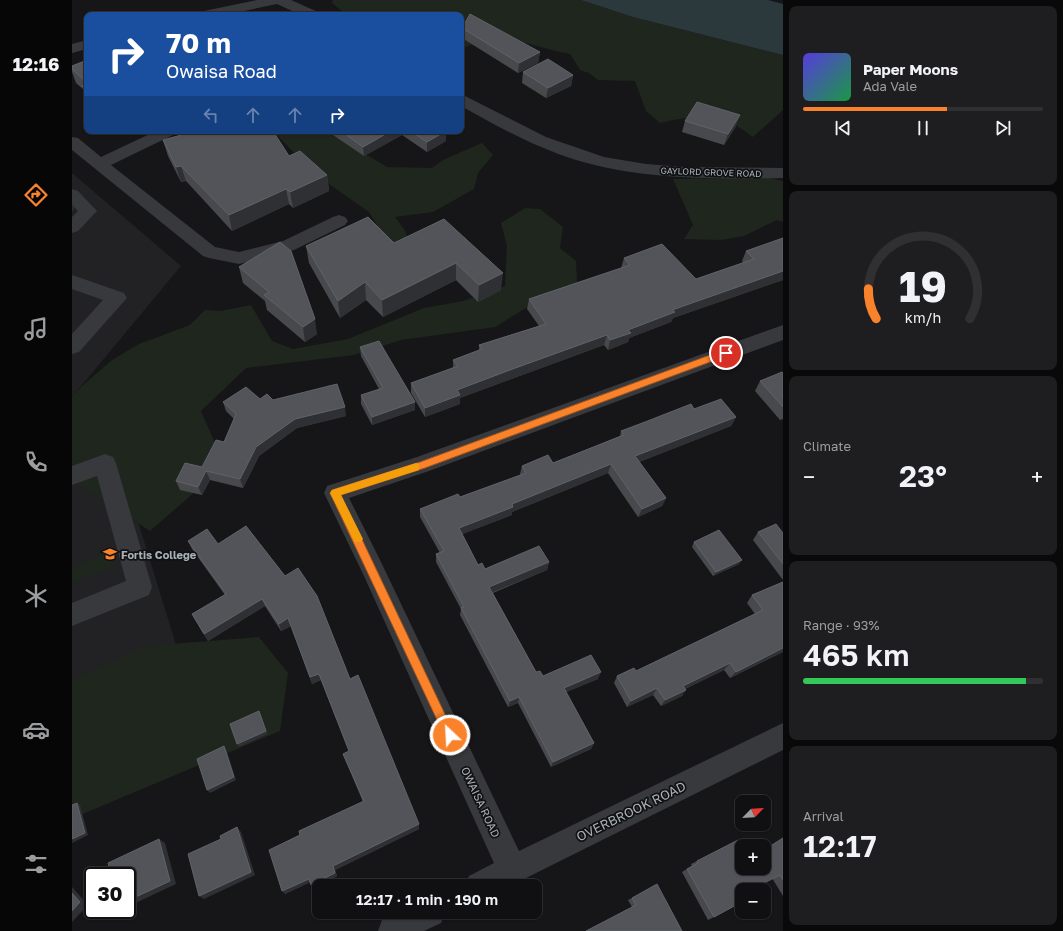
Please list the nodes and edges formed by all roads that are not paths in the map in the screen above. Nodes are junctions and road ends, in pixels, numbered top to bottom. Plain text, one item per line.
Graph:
1 (278, 0) edge
2 (219, 12) edge
3 (306, 12) edge
4 (84, 45) edge
5 (72, 49) edge
6 (464, 101) edge
7 (163, 134) edge
8 (72, 142) edge
9 (99, 164) junction
10 (783, 173) edge
11 (72, 195) edge
12 (339, 221) dead end
13 (72, 227) edge
14 (72, 282) edge
15 (783, 332) edge
16 (72, 347) edge
17 (72, 476) edge
18 (72, 615) edge
19 (783, 736) edge
20 (512, 869) junction
21 (493, 879) edge

1 - 2 street
1 - 3 street
4 - 5 street
6 - 10 street, GAYLORD GROVE ROAD
7 - 9 street
8 - 9 street
9 - 12 street
11 - 13 street
14 - 16 street
15 - 20 street, OWAISA ROAD
17 - 18 street
19 - 20 street, OVERBROOK ROAD
20 - 21 street, OVERBROOK ROAD

